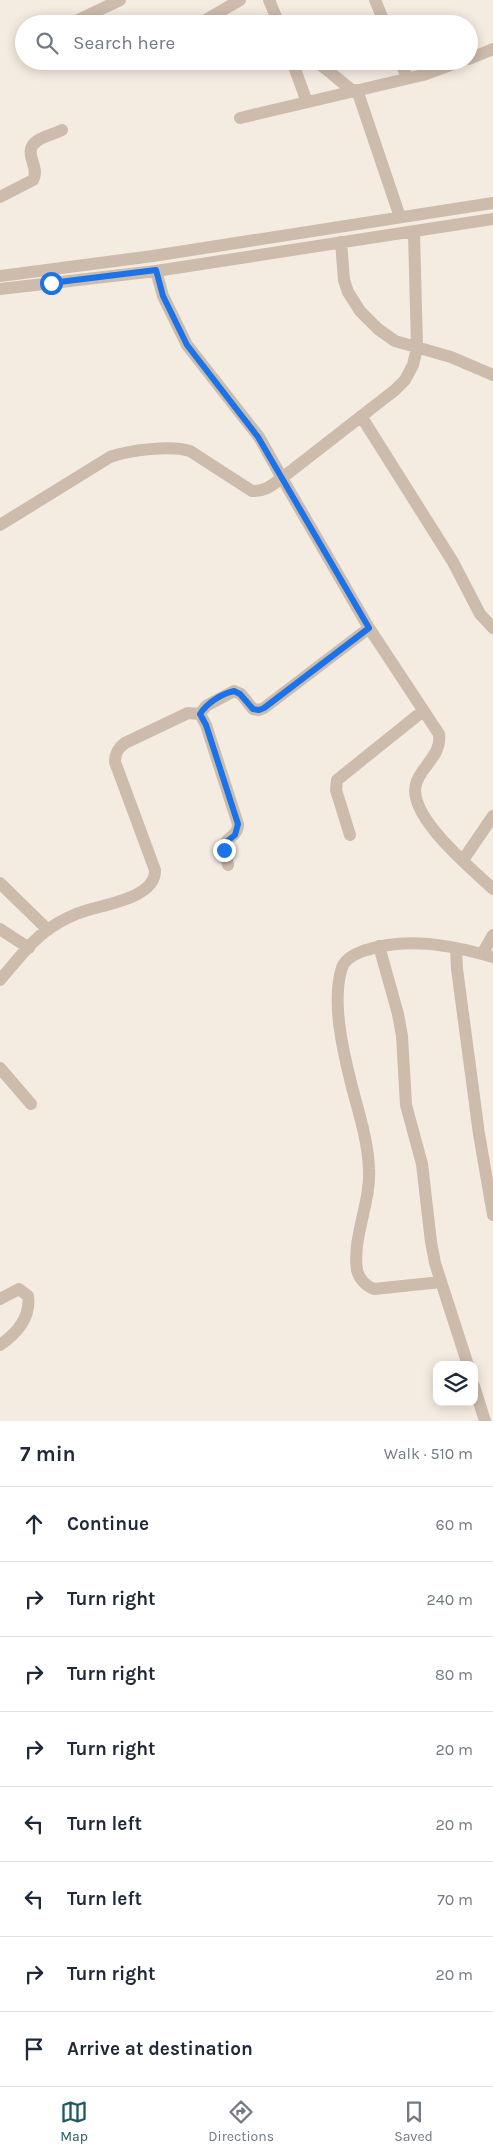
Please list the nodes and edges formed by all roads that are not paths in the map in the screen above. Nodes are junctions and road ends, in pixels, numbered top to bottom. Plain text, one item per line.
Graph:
1 (120, 0) edge
2 (240, 0) edge
3 (269, 0) edge
4 (375, 0) edge
5 (89, 15) edge
6 (214, 15) edge
7 (275, 15) edge
8 (381, 15) edge
9 (493, 48) edge
10 (478, 54) edge
11 (295, 70) edge
12 (328, 70) edge
13 (404, 70) edge
14 (433, 70) edge
15 (407, 78) junction
16 (355, 90) junction
17 (307, 102) junction
18 (240, 118) dead end
19 (62, 130) dead end
20 (0, 197) edge
21 (493, 203) edge
22 (400, 217) junction
23 (493, 219) edge
24 (414, 232) junction
25 (341, 242) junction
26 (156, 270) junction
27 (0, 276) edge
28 (0, 290) edge
29 (417, 348) junction
30 (493, 375) edge
31 (361, 416) junction
32 (282, 478) junction
33 (0, 524) edge
34 (369, 628) junction
35 (493, 628) edge
36 (422, 711) junction
37 (200, 714) junction
38 (493, 816) edge
39 (350, 835) dead end
40 (463, 860) junction
41 (228, 865) dead end
42 (0, 883) edge
43 (493, 889) edge
44 (0, 929) edge
45 (48, 930) junction
46 (493, 935) edge
47 (379, 946) junction
48 (29, 948) junction
49 (456, 948) junction
50 (487, 955) edge
51 (0, 980) edge
52 (0, 1068) edge
53 (31, 1104) dead end
54 (493, 1215) edge
55 (441, 1282) junction
56 (0, 1299) edge
57 (0, 1345) edge
58 (467, 1361) edge
59 (478, 1399) edge
60 (485, 1421) edge

1 - 5 street
2 - 6 street
3 - 7 street
4 - 8 street
9 - 10 street
11 - 17 street
12 - 16 street
13 - 15 street
14 - 15 street
15 - 16 street
16 - 17 street
16 - 22 street
17 - 18 street
19 - 20 street
21 - 22 street
22 - 27 street
23 - 24 street
24 - 25 street
24 - 29 street
25 - 26 street
25 - 29 street
26 - 28 street
26 - 32 street
29 - 30 street
29 - 31 street
31 - 32 street
31 - 35 street
32 - 33 street
32 - 34 street
34 - 36 street
34 - 37 street
36 - 39 street
36 - 40 street
37 - 41 street
37 - 45 street
38 - 40 street
40 - 43 street
42 - 45 street
44 - 48 street
45 - 48 street
46 - 50 street
47 - 49 street
47 - 55 street
47 - 55 street
48 - 51 street
49 - 50 street
49 - 54 street
52 - 53 street
55 - 58 street
56 - 57 street
59 - 60 street

